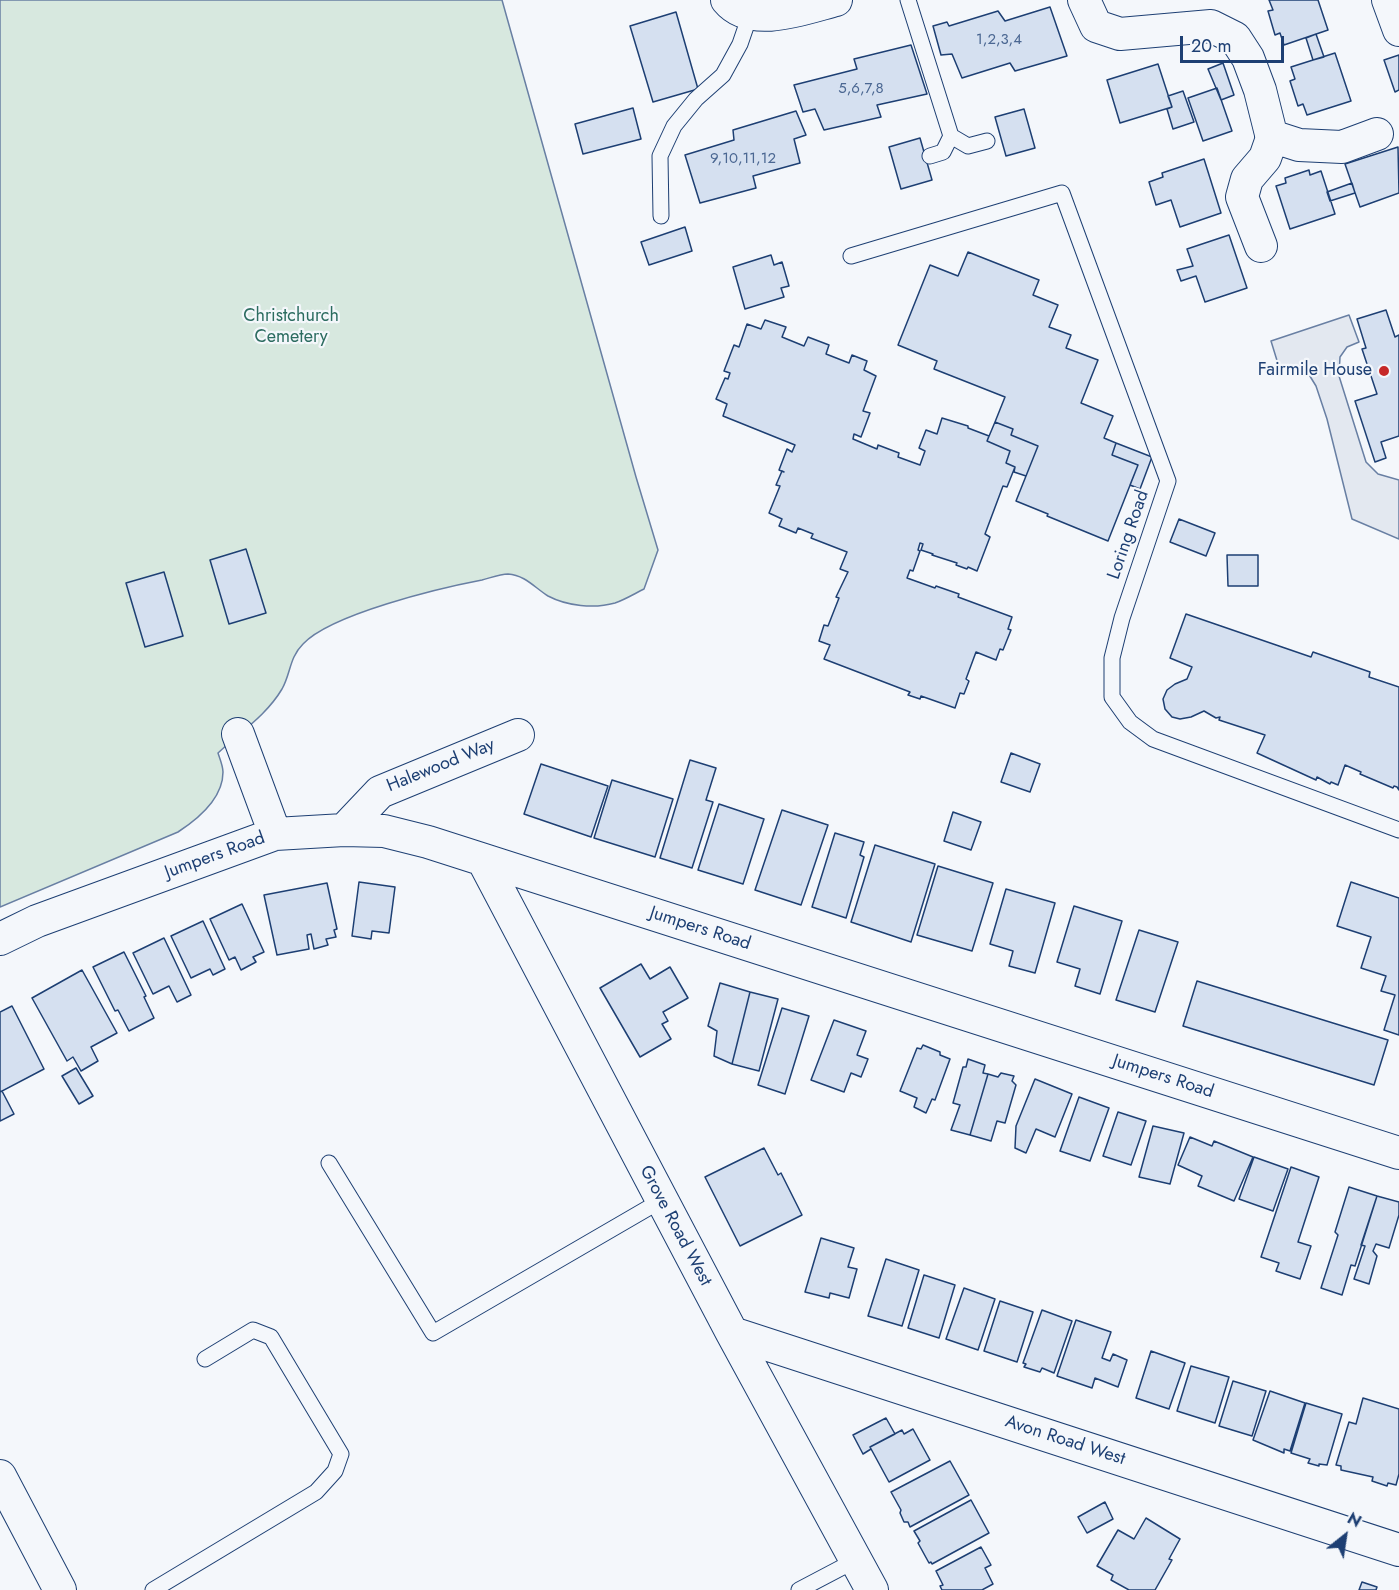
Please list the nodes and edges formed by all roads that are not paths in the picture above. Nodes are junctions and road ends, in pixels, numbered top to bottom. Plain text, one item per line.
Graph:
1 (836, 0) edge
2 (908, 0) edge
3 (1084, 0) edge
4 (1388, 0) edge
5 (739, 6) edge
6 (1399, 30) edge
7 (1377, 134) dead end
8 (951, 136) junction
9 (1271, 136) junction
10 (987, 141) dead end
11 (930, 156) dead end
12 (661, 216) dead end
13 (1261, 246) dead end
14 (851, 256) dead end
15 (238, 734) dead end
16 (518, 735) dead end
17 (344, 830) junction
18 (1399, 830) edge
19 (275, 834) junction
20 (483, 860) junction
21 (0, 939) edge
22 (1399, 1153) edge
23 (329, 1163) dead end
24 (662, 1200) junction
25 (732, 1333) junction
26 (205, 1359) dead end
27 (0, 1476) edge
28 (1399, 1550) edge
29 (856, 1560) junction
30 (60, 1590) edge
31 (153, 1590) edge
32 (799, 1590) edge
33 (872, 1590) edge

1 - 5 street
2 - 8 lane
3 - 9 street
4 - 6 street
5 - 12 lane
7 - 9 street
8 - 10 lane
8 - 11 lane
9 - 13 street
14 - 18 lane, Loring Road
15 - 19 street
16 - 17 street, Halewood Way
17 - 19 street, Jumpers Road
17 - 20 street, Jumpers Road
19 - 21 street, Jumpers Road
20 - 22 street, Jumpers Road
20 - 24 street, Grove Road West
23 - 24 lane
24 - 25 street, Grove Road West
25 - 28 street, Avon Road West
25 - 29 street, Grove Road West
26 - 31 lane
27 - 30 street
29 - 32 lane
29 - 33 street, Grove Road West

